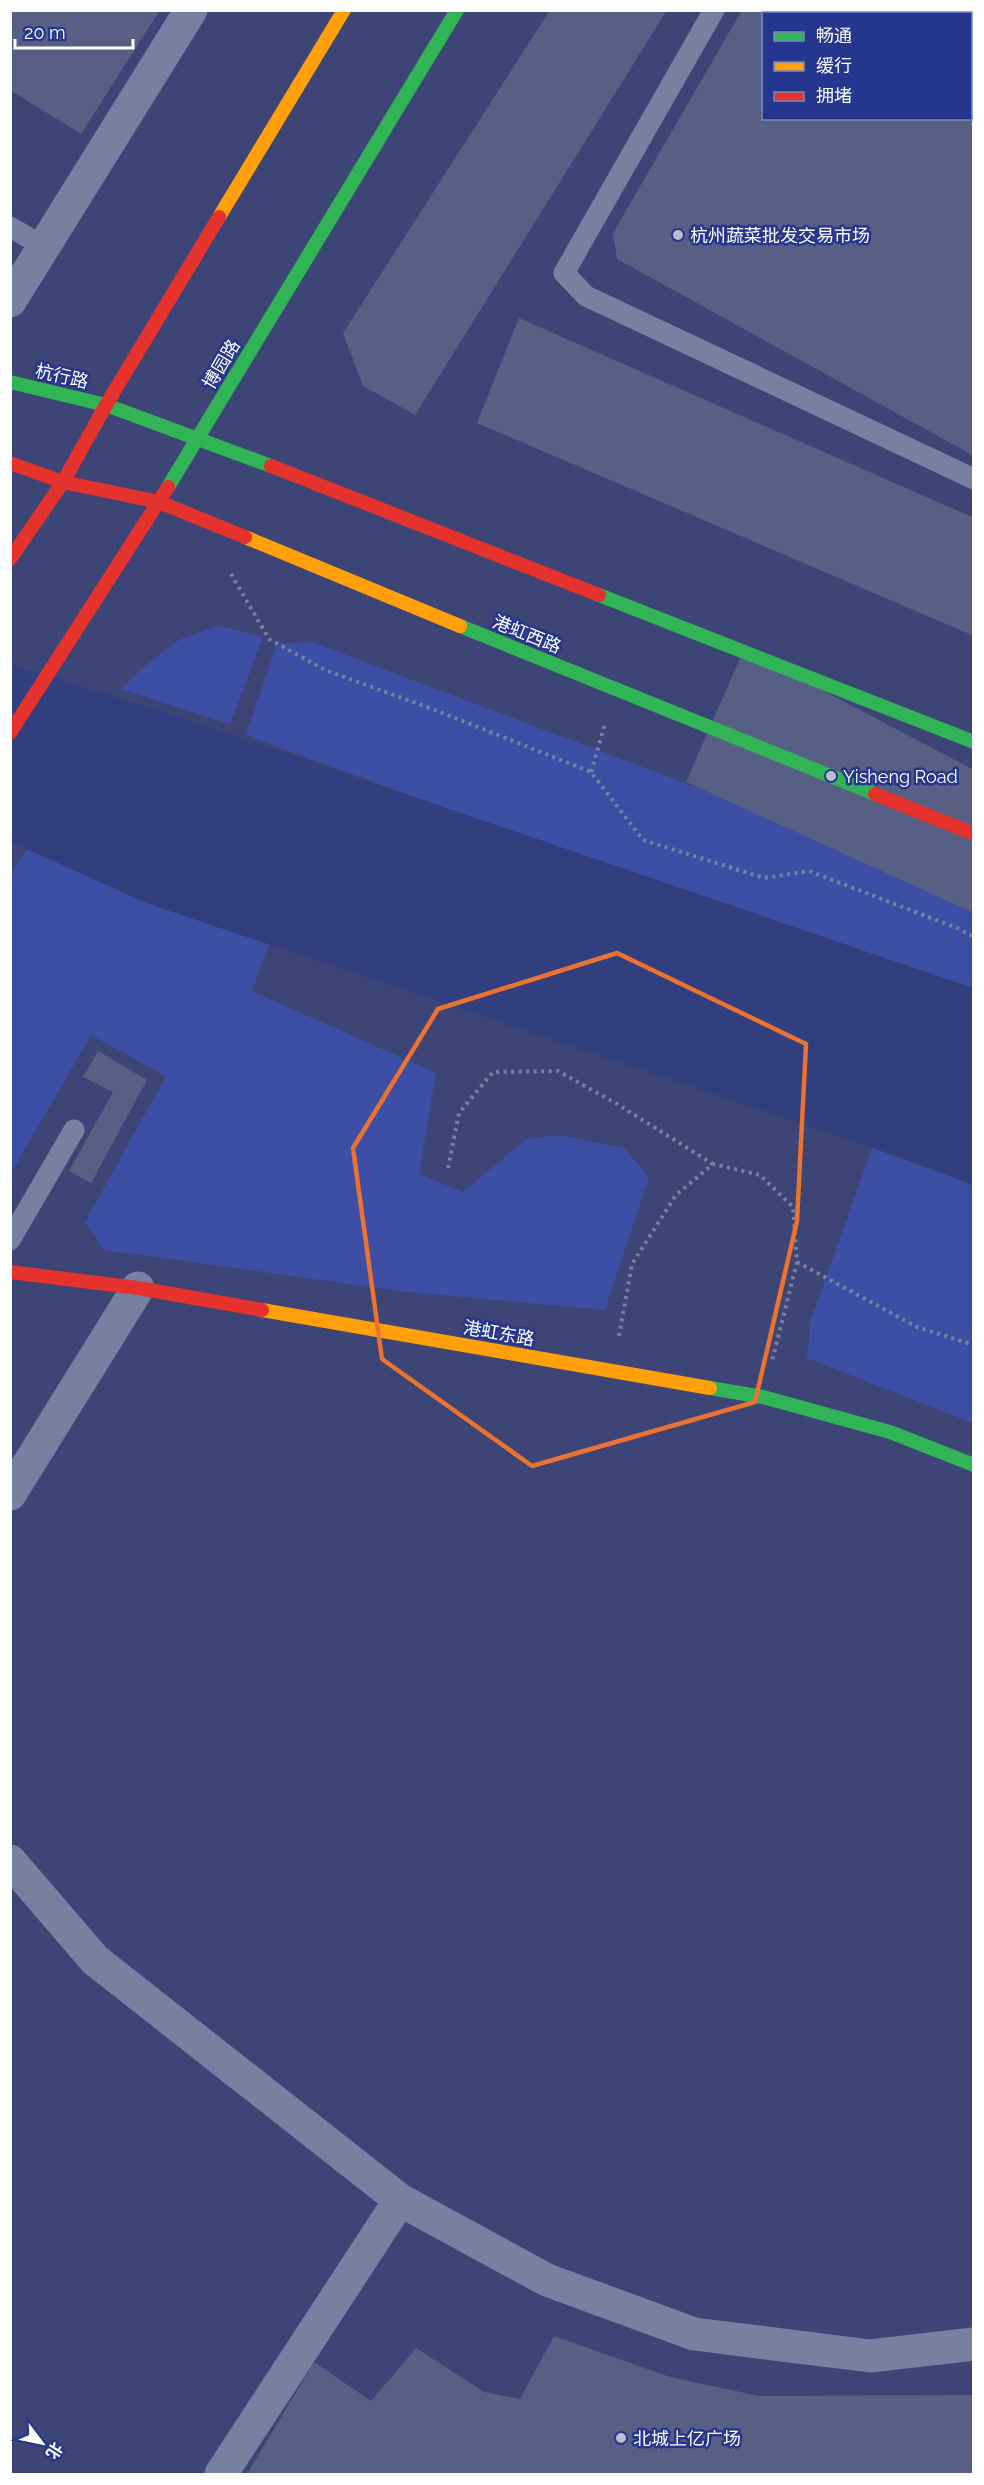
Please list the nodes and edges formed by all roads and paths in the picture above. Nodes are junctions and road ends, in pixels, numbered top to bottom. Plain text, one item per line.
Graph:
1 (191, 10) edge
2 (344, 10) edge
3 (457, 10) edge
4 (714, 10) edge
5 (10, 227) edge
6 (45, 247) junction
7 (10, 301) edge
8 (10, 382) edge
9 (106, 405) junction
10 (198, 437) junction
11 (10, 463) edge
12 (974, 479) edge
13 (63, 482) junction
14 (159, 502) junction
15 (10, 559) edge
16 (225, 564) dead end
17 (615, 690) junction
18 (10, 733) edge
19 (974, 742) edge
20 (591, 772) junction
21 (974, 834) edge
22 (974, 937) edge
23 (74, 1130) dead end
24 (713, 1164) junction
25 (448, 1168) dead end
26 (10, 1240) edge
27 (797, 1262) junction
28 (10, 1272) edge
29 (138, 1288) junction
30 (974, 1346) edge
31 (613, 1372) junction
32 (763, 1397) junction
33 (974, 1465) edge
34 (10, 1494) edge
35 (10, 1861) edge
36 (400, 2200) junction
37 (974, 2344) edge
38 (220, 2475) edge

1 - 6 street
2 - 9 street
3 - 10 street, 博园路
4 - 12 lane
5 - 6 lane
6 - 7 street
8 - 9 street, 杭行路
9 - 10 street
9 - 13 street
10 - 14 street, 博园路
10 - 19 street
11 - 13 street
13 - 14 street, 港虹西路
13 - 15 street
14 - 17 street, 港虹西路
14 - 18 street, 博园路
16 - 20 path
17 - 20 path
17 - 21 street, 港虹西路
20 - 22 path
23 - 26 lane
24 - 25 path
24 - 27 path
24 - 31 path
27 - 30 path
27 - 32 path
28 - 29 street, 港虹东路
29 - 31 street, 港虹东路
29 - 34 street
31 - 32 street, 港虹东路
32 - 33 street, 港虹东路
35 - 36 street
36 - 37 street
36 - 38 street

